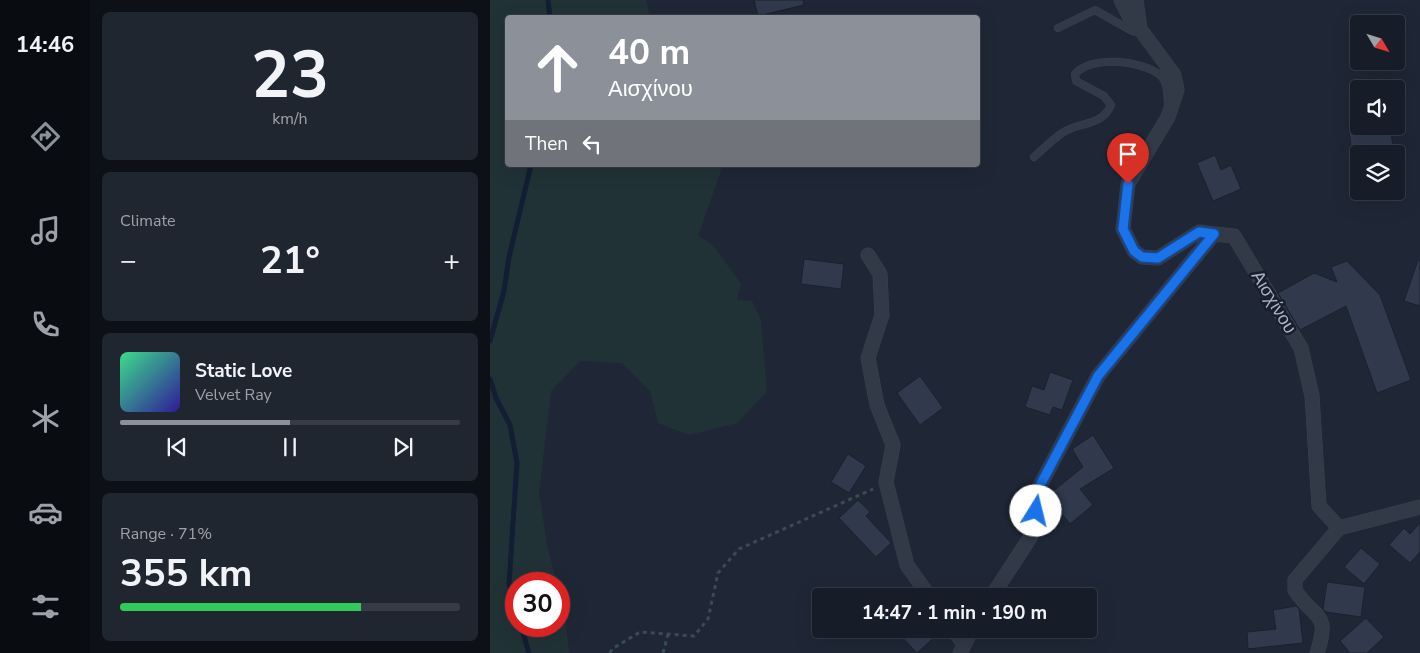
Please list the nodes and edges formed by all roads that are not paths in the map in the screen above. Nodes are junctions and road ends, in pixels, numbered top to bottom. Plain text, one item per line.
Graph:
1 (1121, 0) edge
2 (1136, 0) edge
3 (1140, 27) junction
4 (1058, 28) dead end
5 (1168, 117) junction
6 (1034, 157) dead end
7 (1214, 234) junction
8 (868, 255) dead end
9 (1420, 507) edge
10 (1339, 528) junction
11 (923, 588) edge
12 (997, 588) edge
13 (1317, 653) edge

1 - 3 street
2 - 3 street
3 - 4 lane
3 - 5 street
5 - 6 lane
5 - 7 street
7 - 10 street, Αισχίνου
7 - 12 street
8 - 11 street
9 - 10 street
10 - 13 street

